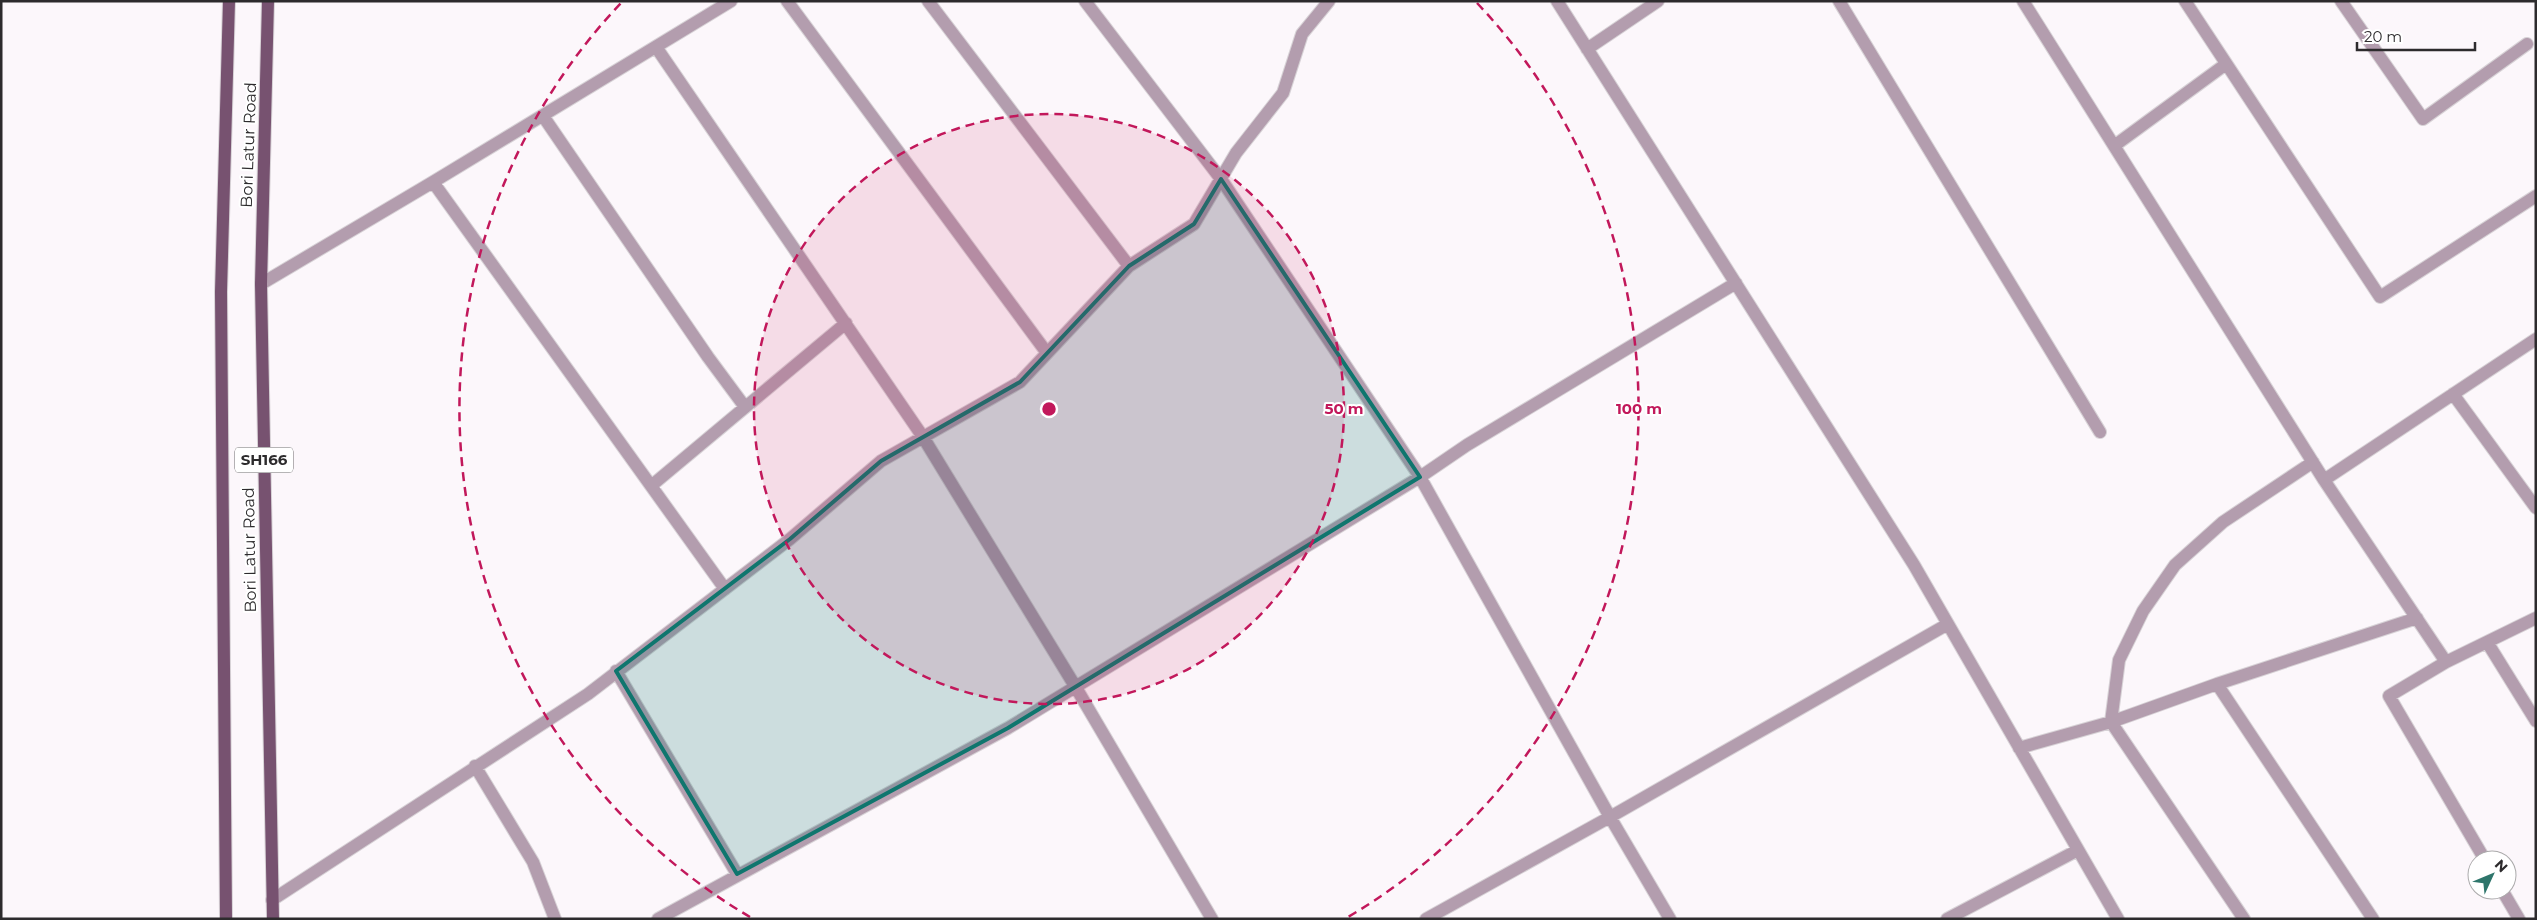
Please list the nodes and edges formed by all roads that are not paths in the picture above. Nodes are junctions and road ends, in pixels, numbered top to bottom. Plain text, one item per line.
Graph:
1 (229, 1) edge
2 (268, 1) edge
3 (731, 1) edge
4 (787, 1) edge
5 (928, 1) edge
6 (1085, 1) edge
7 (1329, 1) edge
8 (1557, 1) edge
9 (1658, 1) edge
10 (1839, 1) edge
11 (2023, 1) edge
12 (2185, 1) edge
13 (2341, 1) edge
14 (2527, 44) dead end
15 (656, 47) junction
16 (1588, 49) junction
17 (2226, 64) junction
18 (543, 116) junction
19 (2114, 146) junction
20 (1221, 179) junction
21 (433, 182) junction
22 (2536, 196) edge
23 (1129, 266) junction
24 (260, 284) junction
25 (1736, 284) junction
26 (846, 323) junction
27 (2535, 341) edge
28 (1047, 353) junction
29 (2453, 394) junction
30 (746, 407) junction
31 (2100, 432) dead end
32 (923, 437) junction
33 (2313, 462) junction
34 (1420, 477) junction
35 (2324, 480) junction
36 (651, 486) junction
37 (2536, 508) edge
38 (725, 589) junction
39 (2418, 618) junction
40 (2536, 618) edge
41 (1948, 624) junction
42 (2487, 642) junction
43 (2446, 662) junction
44 (616, 671) junction
45 (2217, 684) junction
46 (1075, 686) junction
47 (2111, 722) junction
48 (2536, 722) edge
49 (2019, 748) junction
50 (475, 766) junction
51 (1610, 818) junction
52 (2078, 850) junction
53 (2479, 850) edge
54 (737, 874) junction
55 (272, 900) junction
56 (2508, 900) edge
57 (226, 919) edge
58 (273, 919) edge
59 (555, 919) edge
60 (658, 919) edge
61 (1212, 919) edge
62 (1426, 919) edge
63 (1670, 919) edge
64 (1946, 919) edge
65 (2118, 919) edge
66 (2244, 919) edge
67 (2373, 919) edge
68 (2519, 919) edge

1 - 57 main road, Bori Latur Road / SH166
2 - 24 main road, Bori Latur Road / SH166
3 - 15 street
4 - 28 street
5 - 23 street
6 - 20 street
7 - 20 street
8 - 16 street
9 - 16 street
10 - 31 street
11 - 19 street
12 - 17 street
13 - 14 street
15 - 18 street
15 - 26 street
16 - 25 street
17 - 19 street
17 - 22 street
18 - 21 street
18 - 30 street
19 - 33 street
20 - 23 street
20 - 34 street
21 - 24 street
21 - 36 street
23 - 28 street
24 - 55 main road, Bori Latur Road / SH166
25 - 34 street
25 - 41 street
26 - 30 street
26 - 32 street
27 - 29 street
28 - 32 street
29 - 35 street
29 - 37 street
30 - 36 street
32 - 38 street
32 - 46 street
33 - 35 street
33 - 47 street
34 - 46 street
34 - 51 street
35 - 39 street
36 - 38 street
38 - 44 street
39 - 43 street
39 - 45 street
40 - 42 street
41 - 49 street
41 - 51 street
42 - 43 street
42 - 48 street
43 - 53 street
44 - 50 street
44 - 54 street
45 - 47 street
45 - 67 street
46 - 54 street
46 - 61 street
47 - 49 street
47 - 66 street
49 - 52 street
50 - 55 street
50 - 59 street
51 - 62 street
51 - 63 street
52 - 64 street
52 - 65 street
54 - 60 street
55 - 58 main road, Bori Latur Road / SH166
56 - 68 street

